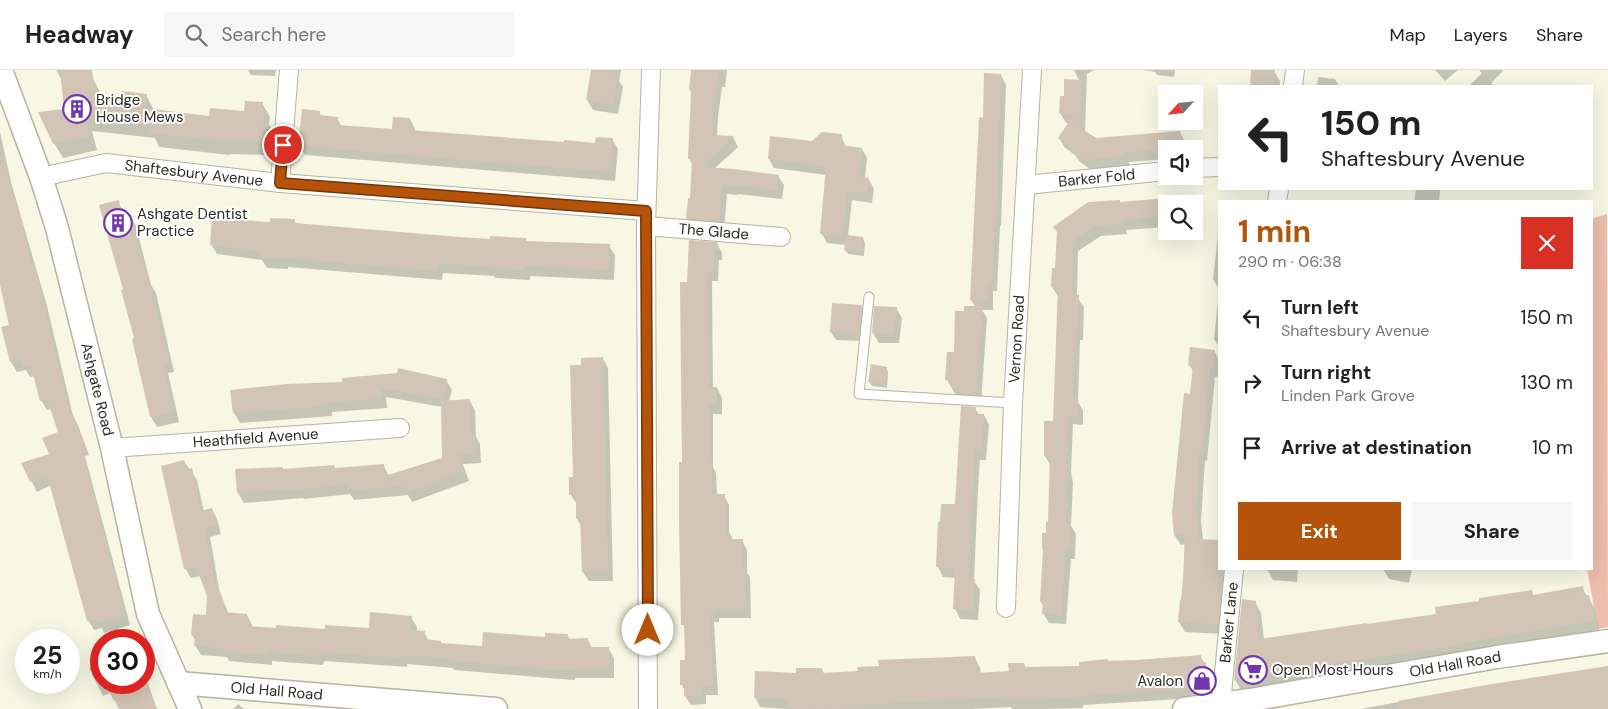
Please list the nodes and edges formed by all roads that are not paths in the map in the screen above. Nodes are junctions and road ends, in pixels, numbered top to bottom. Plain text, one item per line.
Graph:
1 (1, 70) edge
2 (289, 70) edge
3 (651, 70) edge
4 (1032, 70) edge
5 (1295, 70) edge
6 (1293, 85) edge
7 (1218, 166) edge
8 (1203, 167) edge
9 (1158, 172) edge
10 (41, 177) junction
11 (280, 183) junction
12 (1026, 186) junction
13 (646, 218) junction
14 (781, 237) dead end
15 (868, 297) dead end
16 (1013, 403) junction
17 (400, 428) dead end
18 (112, 448) junction
19 (1234, 570) edge
20 (1006, 608) dead end
21 (1608, 641) edge
22 (178, 683) junction
23 (1221, 704) junction
24 (1250, 705) edge
25 (190, 709) edge
26 (496, 709) edge
27 (648, 709) edge
28 (1184, 709) edge

1 - 10 street, Ashgate Road
2 - 11 street
3 - 13 street
4 - 12 street, Vernon Road
5 - 6 street
7 - 8 street
9 - 12 street, Barker Fold
10 - 11 street, Shaftesbury Avenue
10 - 18 street, Ashgate Road
11 - 13 street, Shaftesbury Avenue
12 - 16 street, Vernon Road
13 - 14 street, The Glade
13 - 27 street
15 - 16 lane
16 - 20 street, Vernon Road
17 - 18 street, Heathfield Avenue
18 - 22 street, Ashgate Road
19 - 23 street, Barker Lane
21 - 24 street, Old Hall Road
22 - 25 street, Ashgate Road
22 - 26 street, Old Hall Road
23 - 24 street, Old Hall Road
23 - 28 street, Old Hall Road

